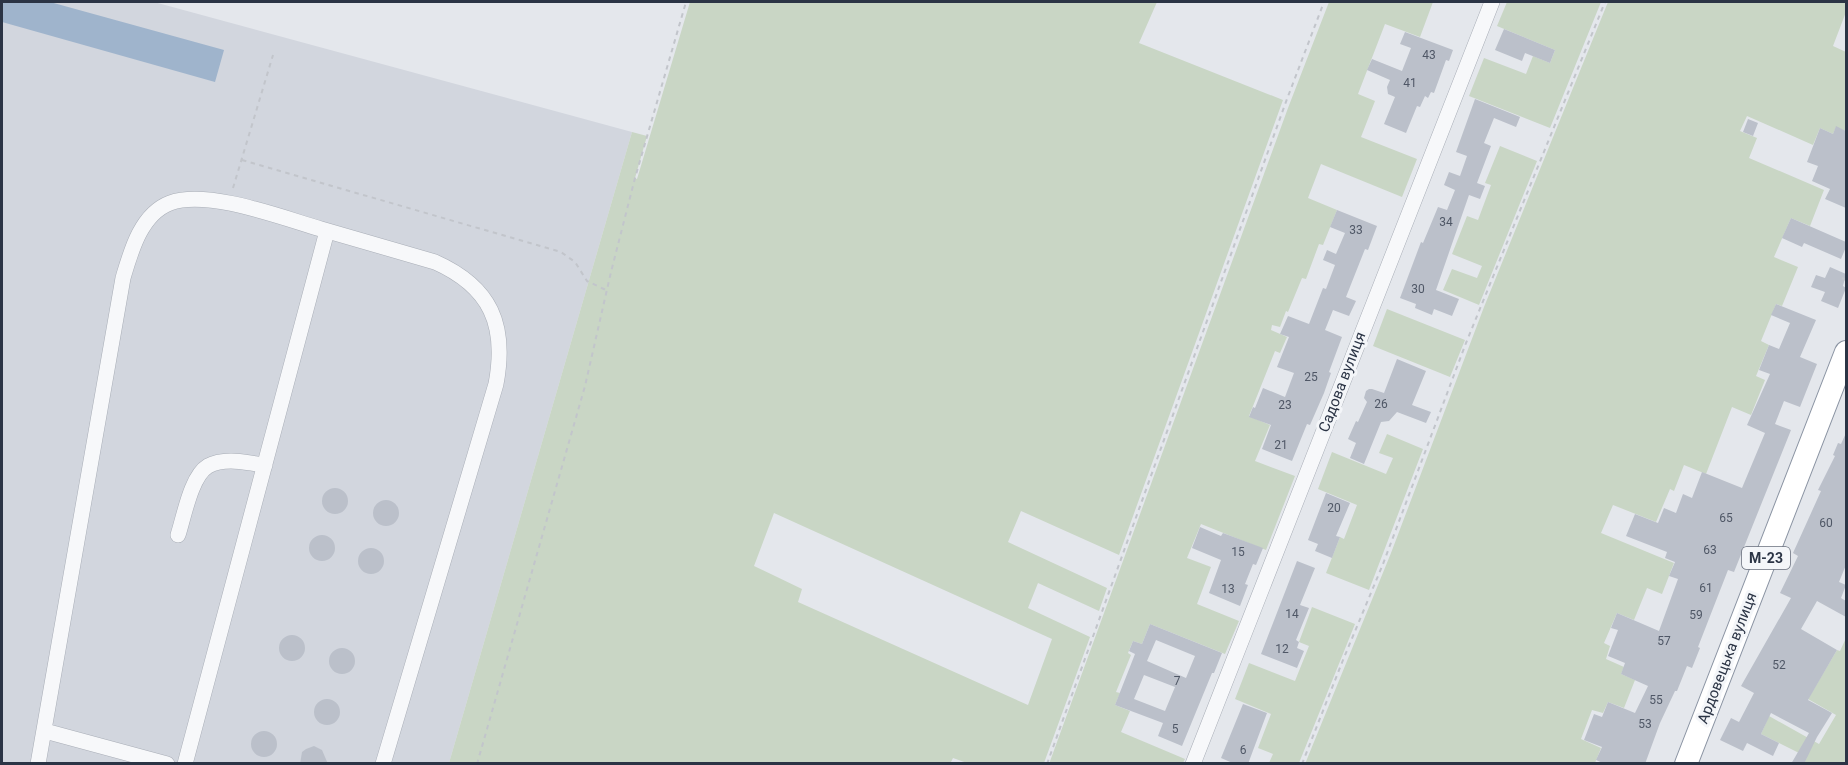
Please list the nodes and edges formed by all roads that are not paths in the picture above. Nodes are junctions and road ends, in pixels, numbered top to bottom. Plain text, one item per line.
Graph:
1 (1492, 2) edge
2 (327, 231) junction
3 (1846, 352) edge
4 (265, 465) junction
5 (178, 535) dead end
6 (45, 730) junction
7 (38, 764) edge
8 (167, 764) edge
9 (185, 764) edge
10 (383, 764) edge
11 (1192, 764) edge
12 (1686, 764) edge

1 - 11 street, Садова вулиця
2 - 4 street
2 - 6 street
2 - 10 street
3 - 12 highway, Ардовецька вулиця / М-23
4 - 5 street
4 - 9 street
6 - 7 street
6 - 8 street

